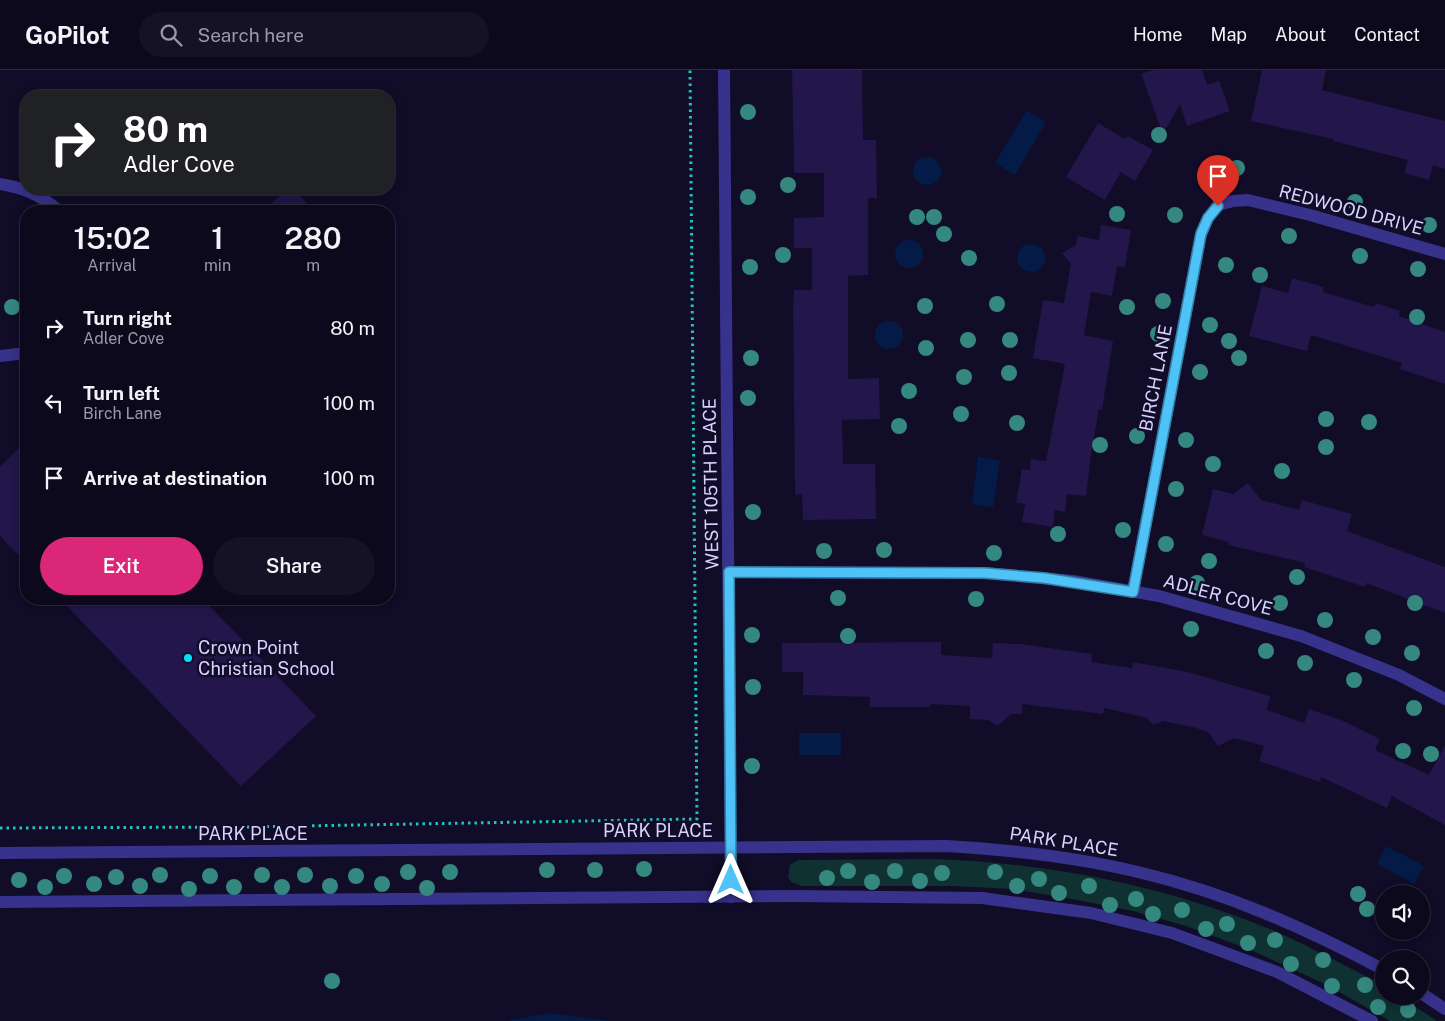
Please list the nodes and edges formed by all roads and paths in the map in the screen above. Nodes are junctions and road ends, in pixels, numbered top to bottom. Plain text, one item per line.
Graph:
1 (690, 70) edge
2 (724, 70) edge
3 (0, 184) edge
4 (20, 187) edge
5 (36, 195) edge
6 (1248, 200) joint
7 (52, 205) edge
8 (1445, 254) edge
9 (20, 354) edge
10 (0, 356) edge
11 (729, 572) junction
12 (1133, 592) junction
13 (1445, 699) edge
14 (0, 828) edge
15 (731, 848) junction
16 (0, 853) edge
17 (731, 897) junction
18 (0, 902) edge
19 (1375, 965) edge
20 (1430, 999) edge
21 (1445, 1009) edge
22 (1372, 1021) edge

1 - 14 path
2 - 11 street, WEST 105TH PLACE
3 - 4 street
5 - 7 street
6 - 8 street, REDWOOD DRIVE
6 - 12 street, BIRCH LANE
9 - 10 street
11 - 12 street, ADLER COVE
11 - 15 street, WEST 105TH PLACE
12 - 13 street, ADLER COVE
15 - 16 street, PARK PLACE
15 - 17 street, WEST 105TH PLACE
15 - 19 street, PARK PLACE
17 - 18 street
17 - 22 street
20 - 21 street

